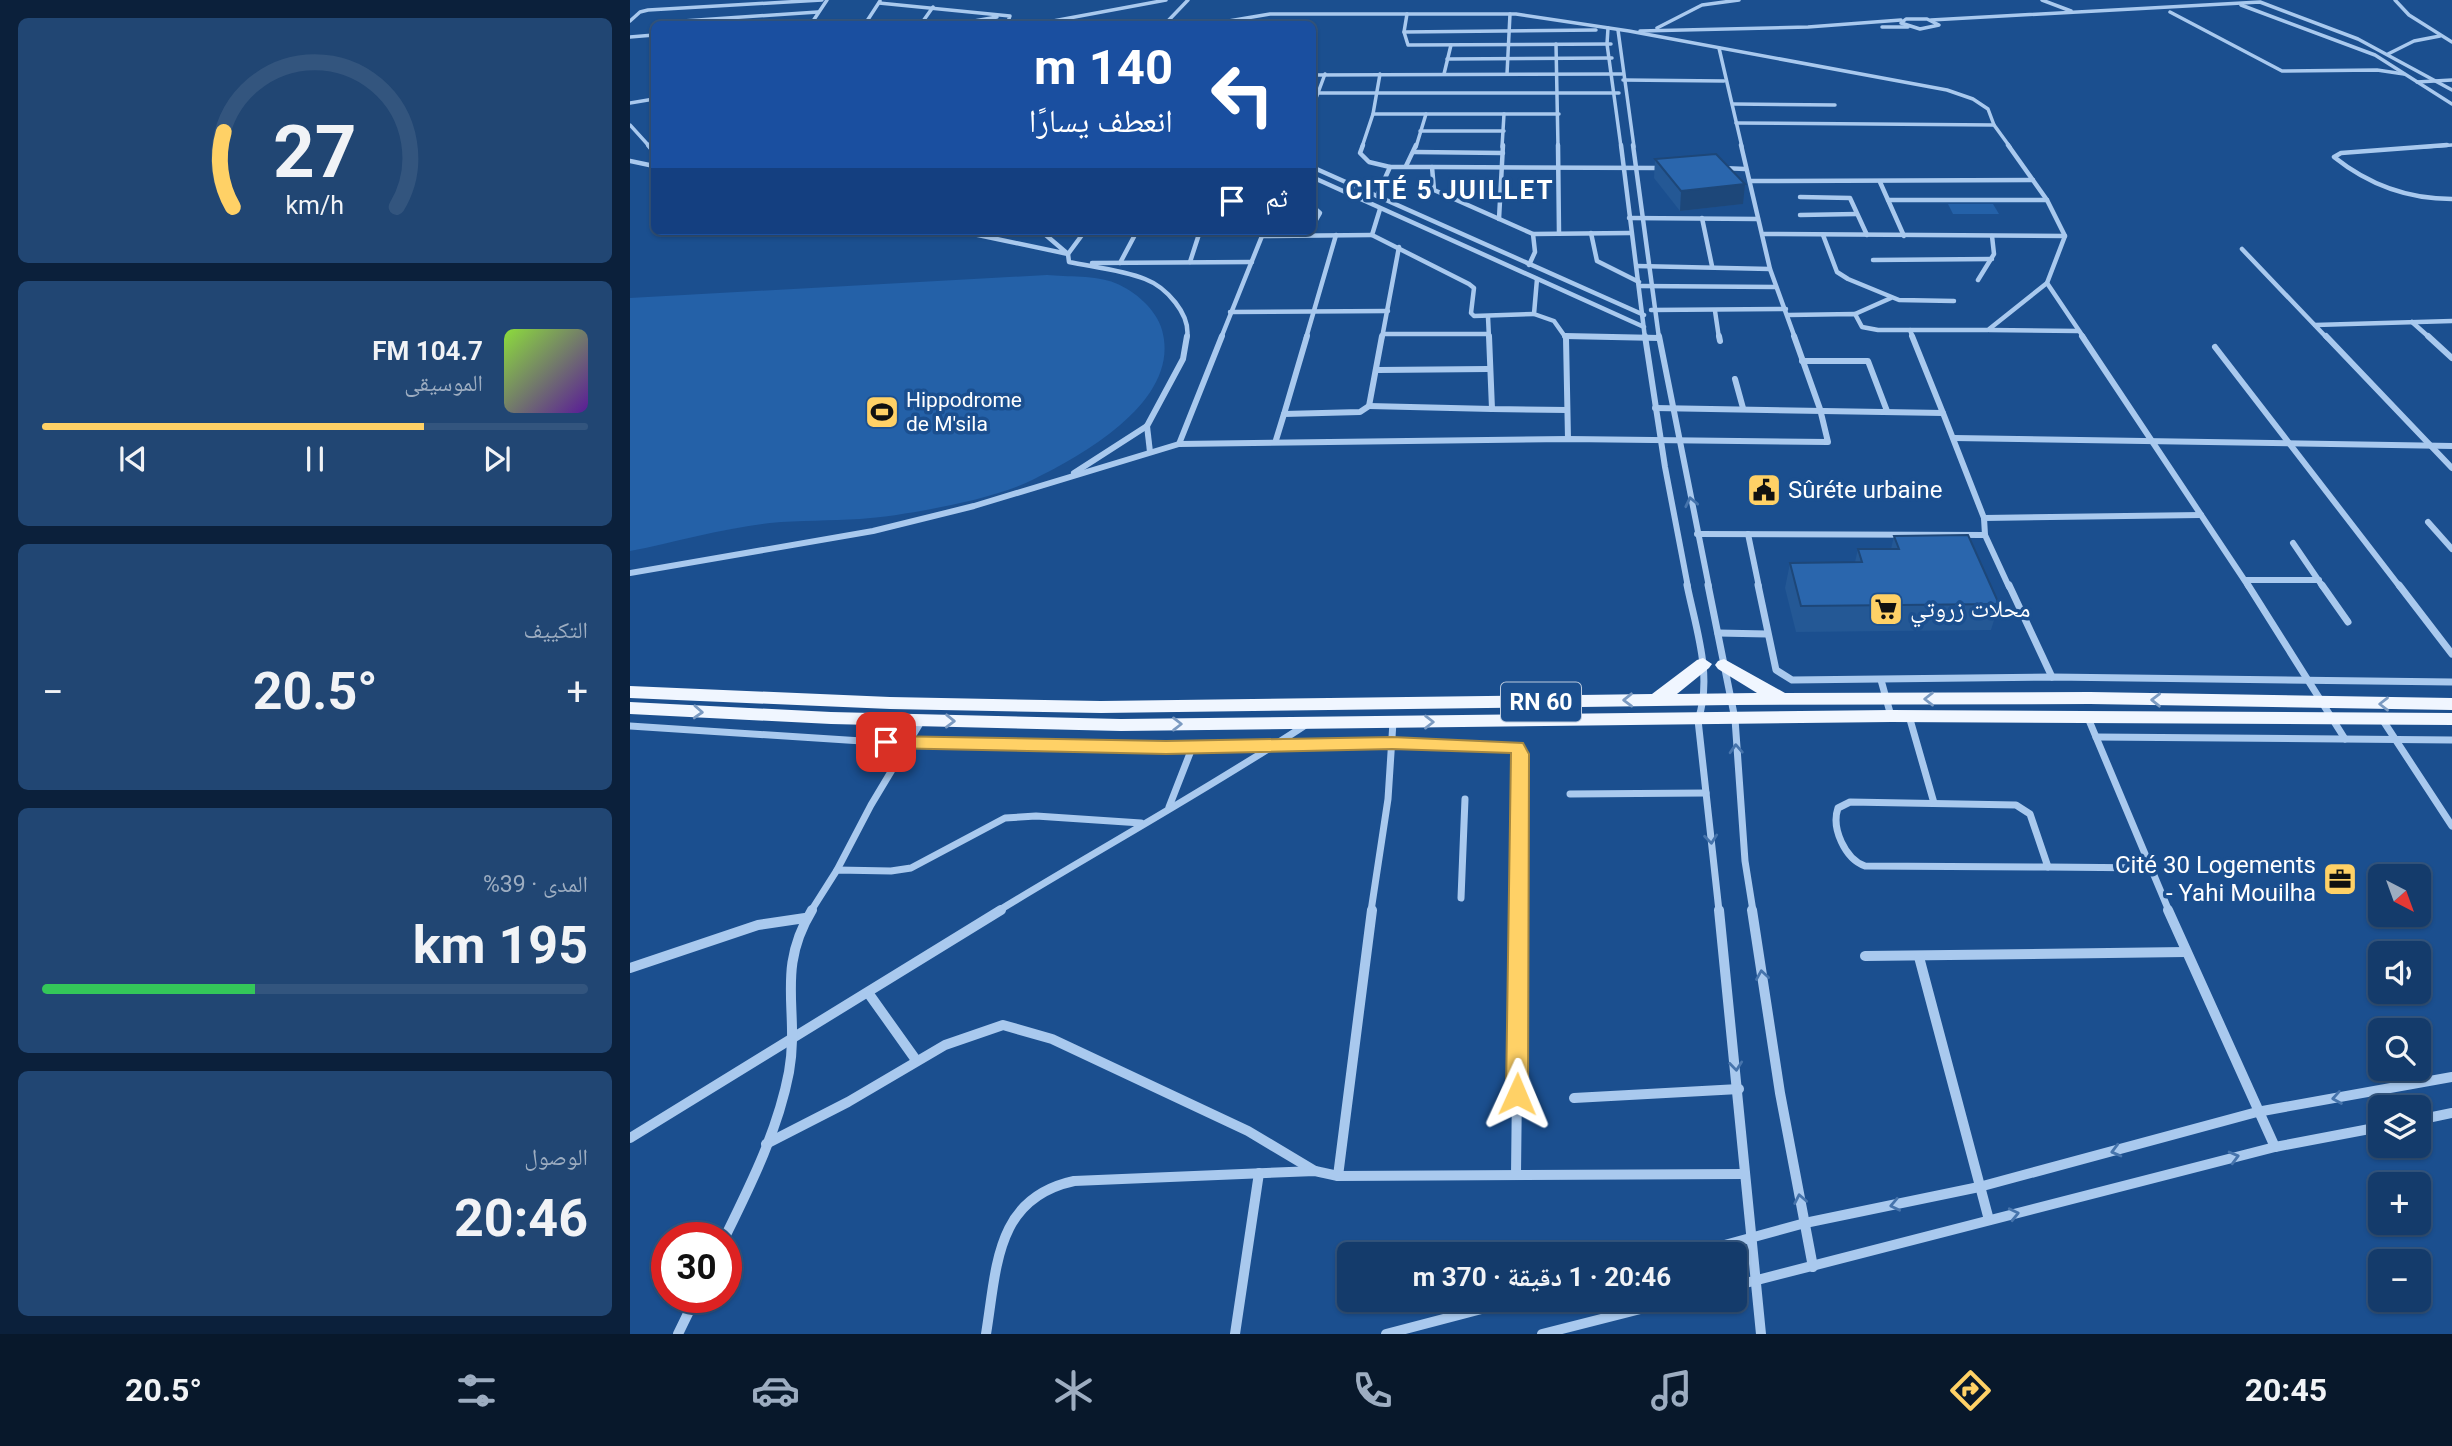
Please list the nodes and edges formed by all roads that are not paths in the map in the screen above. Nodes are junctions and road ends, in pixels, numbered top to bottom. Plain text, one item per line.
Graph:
1 (825, 0) edge
2 (1166, 0) edge
3 (1188, 0) edge
4 (1739, 0) edge
5 (2042, 0) edge
6 (2227, 0) edge
7 (2265, 0) edge
8 (2395, 0) edge
9 (880, 1) edge
10 (2260, 2) junction
11 (2238, 4) junction
12 (696, 7) junction
13 (933, 7) junction
14 (2248, 8) junction
15 (818, 12) junction
16 (2170, 12) junction
17 (2075, 13) junction
18 (1407, 14) junction
19 (1510, 14) junction
20 (1256, 15) junction
21 (1006, 16) junction
22 (2083, 16) junction
23 (1901, 20) junction
24 (1931, 20) junction
25 (630, 21) edge
26 (684, 21) edge
27 (707, 21) edge
28 (813, 21) edge
29 (867, 21) edge
30 (923, 21) edge
31 (975, 21) edge
32 (1009, 21) edge
33 (1053, 21) edge
34 (1168, 21) edge
35 (1226, 21) edge
36 (1261, 21) edge
37 (1939, 24) junction
38 (1908, 27) junction
39 (1608, 29) junction
40 (1657, 29) junction
41 (1510, 30) junction
42 (1618, 30) junction
43 (1647, 30) junction
44 (1404, 32) junction
45 (1629, 32) junction
46 (651, 36) edge
47 (2443, 36) junction
48 (630, 37) edge
49 (2452, 39) edge
50 (1510, 44) junction
51 (1556, 44) junction
52 (1607, 44) junction
53 (1619, 44) junction
54 (1451, 45) junction
55 (1719, 48) junction
56 (2388, 54) junction
57 (1555, 58) junction
58 (1609, 58) junction
59 (1620, 58) junction
60 (1447, 59) junction
61 (1508, 59) junction
62 (2390, 65) junction
63 (2377, 71) junction
64 (1325, 74) junction
65 (1380, 74) junction
66 (1444, 74) junction
67 (1507, 74) junction
68 (1556, 74) junction
69 (1612, 74) junction
70 (2404, 74) junction
71 (1316, 75) edge
72 (1623, 77) junction
73 (2452, 79) edge
74 (1724, 81) junction
75 (2417, 82) junction
76 (2438, 82) junction
77 (2452, 90) edge
78 (1378, 92) junction
79 (1557, 92) junction
80 (1615, 93) junction
81 (1625, 93) junction
82 (1316, 98) edge
83 (651, 100) edge
84 (630, 103) edge
85 (1733, 104) junction
86 (2452, 104) edge
87 (1835, 105) dead end
88 (1373, 114) junction
89 (1426, 114) junction
90 (1504, 114) junction
91 (1559, 114) junction
92 (1735, 123) junction
93 (1619, 124) junction
94 (630, 125) edge
95 (1630, 125) junction
96 (1994, 125) junction
97 (1420, 131) junction
98 (1504, 131) junction
99 (2452, 145) edge
100 (651, 149) edge
101 (1414, 152) junction
102 (1503, 153) junction
103 (630, 161) edge
104 (651, 165) edge
105 (1406, 166) junction
106 (1390, 167) junction
107 (1432, 167) junction
108 (1503, 167) junction
109 (1557, 168) junction
110 (1625, 168) junction
111 (1637, 168) junction
112 (1664, 168) edge
113 (1718, 168) edge
114 (1316, 169) edge
115 (1745, 169) junction
116 (1316, 179) edge
117 (2033, 180) junction
118 (1750, 181) junction
119 (1880, 182) junction
120 (1377, 196) junction
121 (1800, 197) dead end
122 (1383, 199) junction
123 (2452, 199) edge
124 (1888, 200) junction
125 (2046, 200) junction
126 (1370, 204) junction
127 (1380, 209) junction
128 (1857, 214) junction
129 (1800, 215) dead end
130 (1629, 218) junction
131 (1645, 218) junction
132 (1702, 218) junction
133 (1499, 219) junction
134 (1758, 219) junction
135 (1316, 232) edge
136 (1559, 233) junction
137 (1591, 233) junction
138 (1630, 233) junction
139 (1533, 234) junction
140 (1764, 234) junction
141 (978, 235) edge
142 (1046, 235) edge
143 (1082, 235) edge
144 (1135, 235) edge
145 (1199, 235) edge
146 (1262, 235) edge
147 (1336, 235) junction
148 (1372, 235) junction
149 (1823, 235) junction
150 (1867, 235) junction
151 (1904, 236) junction
152 (1992, 236) junction
153 (2065, 236) junction
154 (1399, 247) junction
155 (2242, 249) dead end
156 (1068, 254) junction
157 (1992, 259) junction
158 (1873, 260) dead end
159 (1189, 262) junction
160 (1252, 262) junction
161 (1119, 263) junction
162 (1073, 264) junction
163 (1529, 265) junction
164 (1637, 266) junction
165 (1651, 266) junction
166 (1712, 266) junction
167 (1537, 269) junction
168 (1770, 269) junction
169 (1526, 273) junction
170 (1537, 279) junction
171 (1978, 280) dead end
172 (2047, 283) junction
173 (1640, 284) junction
174 (1652, 286) junction
175 (1776, 287) junction
176 (1891, 298) junction
177 (1954, 301) dead end
178 (1655, 310) junction
179 (1314, 311) junction
180 (1388, 311) junction
181 (1714, 311) junction
182 (1230, 312) junction
183 (1787, 312) junction
184 (1644, 313) junction
185 (1534, 314) junction
186 (1855, 314) junction
187 (1488, 317) junction
188 (2452, 321) edge
189 (2412, 322) junction
190 (2315, 325) junction
191 (1644, 327) junction
192 (1910, 330) junction
193 (1988, 330) junction
194 (2078, 331) junction
195 (1385, 334) junction
196 (1487, 334) junction
197 (1566, 338) junction
198 (1645, 338) junction
199 (1658, 338) junction
200 (1720, 341) dead end
201 (2215, 347) dead end
202 (2452, 358) edge
203 (1802, 361) junction
204 (1488, 369) junction
205 (1378, 370) junction
206 (1735, 379) dead end
207 (1369, 406) junction
208 (1655, 408) junction
209 (1671, 408) junction
210 (1743, 408) junction
211 (1492, 409) junction
212 (1821, 409) junction
213 (1567, 410) junction
214 (1887, 411) junction
215 (1943, 413) junction
216 (1284, 414) junction
217 (1147, 426) junction
218 (1954, 438) junction
219 (1568, 439) junction
220 (1276, 440) junction
221 (1660, 440) junction
222 (1678, 440) junction
223 (2152, 442) junction
224 (1179, 444) junction
225 (2289, 445) junction
226 (2432, 446) junction
227 (2452, 446) edge
228 (1150, 452) junction
229 (2452, 468) edge
230 (1068, 478) junction
231 (2201, 515) junction
232 (1984, 518) junction
233 (2428, 522) dead end
234 (1697, 534) junction
235 (1748, 534) junction
236 (1985, 535) junction
237 (2293, 542) dead end
238 (2452, 549) edge
239 (630, 573) edge
240 (2245, 580) junction
241 (2319, 580) junction
242 (2348, 622) dead end
243 (1718, 633) junction
244 (1767, 634) junction
245 (2452, 654) edge
246 (1703, 664) junction
247 (1724, 665) junction
248 (2052, 677) junction
249 (1881, 680) junction
250 (2308, 680) junction
251 (2452, 682) edge
252 (630, 692) edge
253 (1705, 699) junction
254 (1732, 699) junction
255 (1783, 699) junction
256 (1657, 700) junction
257 (2322, 704) junction
258 (2452, 704) edge
259 (630, 708) edge
260 (1896, 710) junction
261 (2088, 718) junction
262 (1735, 719) junction
263 (2335, 719) junction
264 (2381, 719) junction
265 (2452, 719) edge
266 (922, 720) junction
267 (1698, 720) junction
268 (1394, 722) junction
269 (1307, 723) junction
270 (630, 726) edge
271 (2096, 737) junction
272 (2346, 739) junction
273 (2396, 739) junction
274 (2452, 740) edge
275 (1392, 743) junction
276 (908, 744) junction
277 (1276, 744) junction
278 (1192, 748) junction
279 (1706, 793) junction
280 (1570, 794) dead end
281 (1465, 799) dead end
282 (1934, 803) junction
283 (1169, 808) junction
284 (1142, 823) junction
285 (2452, 826) edge
286 (2049, 868) junction
287 (2154, 868) junction
288 (837, 870) junction
289 (1461, 898) dead end
290 (805, 918) junction
291 (2186, 952) junction
292 (1865, 956) dead end
293 (1919, 957) junction
294 (630, 968) edge
295 (869, 994) junction
296 (794, 1040) junction
297 (916, 1060) junction
298 (2452, 1077) edge
299 (1739, 1089) junction
300 (1574, 1098) dead end
301 (2257, 1112) junction
302 (2452, 1113) edge
303 (2431, 1117) edge
304 (2368, 1129) edge
305 (630, 1138) edge
306 (766, 1144) junction
307 (2275, 1147) junction
308 (1315, 1171) junction
309 (1259, 1173) junction
310 (1745, 1174) junction
311 (1516, 1175) junction
312 (1338, 1176) junction
313 (1979, 1187) junction
314 (1989, 1220) junction
315 (732, 1222) edge
316 (1805, 1223) junction
317 (1751, 1238) junction
318 (1736, 1242) edge
319 (1813, 1266) junction
320 (1757, 1280) junction
321 (1747, 1283) edge
322 (1470, 1312) edge
323 (1629, 1312) edge
324 (688, 1313) edge
325 (678, 1334) edge
326 (986, 1334) edge
327 (1235, 1334) edge
328 (1386, 1334) edge
329 (1542, 1334) edge
330 (1761, 1334) edge

1 - 12 street
1 - 15 street
2 - 33 street
3 - 34 street
4 - 40 street
5 - 17 street
6 - 11 street
7 - 10 street
8 - 47 street
9 - 13 street
9 - 29 street
10 - 11 street
10 - 56 street
11 - 14 street
11 - 17 street
12 - 25 street
12 - 26 street
13 - 21 street
13 - 30 street
14 - 16 street
14 - 62 street
15 - 27 street
15 - 28 street
16 - 22 street
16 - 63 street
17 - 22 street
17 - 24 street
18 - 19 street
18 - 20 street
18 - 44 street
19 - 39 street
19 - 41 street
20 - 35 street
20 - 36 street
21 - 31 street
21 - 32 street
22 - 37 street
23 - 24 street
23 - 38 street
23 - 40 street
24 - 37 street
37 - 38 street
38 - 43 street
39 - 41 street
39 - 42 street
39 - 52 street
40 - 43 street
41 - 44 street
41 - 50 street
42 - 45 street
42 - 53 street
43 - 45 street
44 - 54 street
45 - 55 street
46 - 48 street
47 - 49 street
47 - 56 street
50 - 51 street
50 - 54 street
50 - 61 street
51 - 52 street
51 - 57 street
52 - 53 street
52 - 58 street
53 - 59 street
54 - 60 street
55 - 74 street
55 - 96 street
56 - 76 street
57 - 58 street
57 - 61 street
57 - 68 street
58 - 59 street
58 - 69 street
59 - 72 street
60 - 61 street
60 - 66 street
61 - 67 street
62 - 63 street
62 - 70 street
63 - 70 street
64 - 65 street
64 - 71 street
64 - 82 street
65 - 66 street
65 - 78 street
66 - 67 street
67 - 68 street
68 - 69 street
68 - 79 street
69 - 72 street
69 - 80 street
70 - 75 street
72 - 74 street
72 - 81 street
73 - 76 street
74 - 85 street
75 - 76 street
75 - 86 street
76 - 77 street
78 - 79 street
78 - 82 street
78 - 88 street
79 - 80 street
79 - 91 street
80 - 81 street
80 - 93 street
81 - 95 street
83 - 84 street
85 - 87 street
85 - 92 street
88 - 89 street
88 - 106 street
89 - 90 street
89 - 97 street
90 - 91 street
90 - 98 street
91 - 109 street
92 - 96 street
92 - 115 street
93 - 95 street
93 - 110 street
94 - 100 street
95 - 111 street
96 - 117 street
97 - 98 street
97 - 101 street
98 - 102 street
99 - 123 street
101 - 102 street
101 - 105 street
102 - 108 street
103 - 104 street
105 - 106 street
105 - 107 street
106 - 120 street
107 - 108 street
107 - 133 street
108 - 109 street
108 - 133 street
109 - 110 street
109 - 136 street
110 - 111 street
110 - 130 street
111 - 112 street
111 - 131 street
113 - 115 street
114 - 120 street
115 - 118 street
116 - 126 street
117 - 119 street
117 - 125 street
118 - 119 street
118 - 134 street
119 - 124 street
120 - 122 street
121 - 128 street
122 - 126 street
122 - 163 street
124 - 125 street
124 - 151 street
125 - 153 street
126 - 127 street
127 - 148 street
127 - 169 street
128 - 129 street
128 - 150 street
130 - 131 street
130 - 138 street
131 - 132 street
131 - 165 street
132 - 134 street
132 - 166 street
133 - 139 street
134 - 140 street
135 - 147 street
136 - 137 street
136 - 139 street
137 - 138 street
137 - 173 street
138 - 164 street
139 - 163 street
140 - 149 street
140 - 168 street
141 - 156 street
142 - 156 street
143 - 156 street
144 - 161 street
145 - 159 street
146 - 160 street
147 - 148 street
147 - 179 street
148 - 154 street
149 - 150 street
149 - 176 street
150 - 151 street
151 - 152 street
152 - 153 street
152 - 157 street
153 - 172 street
154 - 180 street
154 - 187 street
155 - 190 street
156 - 162 street
157 - 158 street
157 - 171 street
159 - 160 street
159 - 161 street
160 - 182 street
161 - 162 street
162 - 217 street
163 - 167 street
164 - 165 street
164 - 173 street
165 - 166 street
165 - 174 street
166 - 168 street
167 - 169 street
167 - 184 street
168 - 175 street
169 - 170 street
170 - 185 street
170 - 191 street
172 - 193 street
172 - 194 street
173 - 174 street
173 - 184 street
174 - 175 street
174 - 178 street
175 - 183 street
176 - 177 street
176 - 186 street
178 - 181 street
178 - 184 street
178 - 199 street
179 - 180 street
179 - 182 street
179 - 216 street
180 - 195 street
181 - 183 street
181 - 200 street
182 - 224 street
183 - 186 street
183 - 203 street
184 - 191 street
185 - 187 street
185 - 197 street
186 - 192 street
187 - 196 street
188 - 189 street
189 - 190 street
189 - 202 street
190 - 226 street
191 - 198 street
192 - 193 street
192 - 215 street
193 - 194 street
194 - 223 street
195 - 196 street
195 - 205 street
196 - 204 street
197 - 198 street
197 - 213 street
198 - 199 street
198 - 208 street
199 - 209 street
201 - 225 street
203 - 212 street
203 - 214 street
204 - 205 street
204 - 211 street
205 - 207 street
206 - 210 street
207 - 211 street
207 - 216 street
208 - 209 street
208 - 221 street
209 - 210 street
209 - 222 street
210 - 212 street
211 - 213 street
212 - 214 street
212 - 222 street
213 - 219 street
214 - 215 street
215 - 218 street
216 - 220 street
217 - 228 street
217 - 230 street
218 - 223 street
218 - 232 street
219 - 220 street
219 - 221 street
220 - 224 street
221 - 222 street
221 - 246 street
234 -> 222 street
223 - 225 street
223 - 231 street
224 - 228 street
225 - 226 street
225 - 245 street
226 - 227 street
226 - 229 street
228 - 230 street
230 - 239 street
231 - 232 street
231 - 240 street
232 - 236 street
233 - 238 street
234 - 235 street
234 - 243 street
235 - 236 street
235 - 244 street
236 - 248 street
237 - 241 street
240 - 241 street
240 - 250 street
241 - 242 street
243 - 244 street
243 - 247 street
244 - 249 street
246 - 253 street
246 - 256 main road
247 - 254 street
247 - 255 main road
248 - 249 street
248 - 250 street
249 - 260 street
250 - 251 street
250 - 257 street
256 -> 252 main road, RN 60
253 - 254 main road, RN 60
253 - 256 main road, RN 60
253 - 267 street
254 - 255 main road, RN 60
254 - 262 street
255 - 260 main road, RN 60
258 -> 257 main road, RN 60
257 -> 260 main road, RN 60
257 - 263 street
259 -> 266 main road, RN 60
260 - 261 main road, RN 60
260 - 262 main road, RN 60
260 - 282 street
261 - 263 main road, RN 60
261 - 271 street
262 - 267 main road, RN 60
316 -> 262 street
263 - 264 main road, RN 60
263 - 272 street
264 - 265 main road, RN 60
264 - 273 street
266 -> 269 main road, RN 60
266 - 276 street
268 -> 267 main road, RN 60
267 - 279 street
268 - 269 main road, RN 60
268 - 275 street
269 - 277 street
270 - 276 street
271 - 272 street
271 - 287 street
272 - 273 street
273 - 274 street
273 - 285 street
275 - 277 street
275 - 311 street
275 - 312 street
276 - 278 street
276 - 288 street
277 - 278 street
277 - 283 street
278 - 283 street
279 - 280 street
279 -> 299 street
281 - 289 street
282 - 286 street
282 - 286 street
283 - 284 street
284 - 288 street
284 - 295 street
286 - 287 street
287 - 291 street
288 - 290 street
290 - 294 street
290 - 296 street
291 - 293 street
291 - 301 street
292 - 293 street
293 - 313 street
295 - 296 street
295 - 297 street
296 - 305 street
296 - 306 street
297 - 306 street
297 - 308 street
298 -> 301 street
299 - 300 street
299 - 310 street
301 - 307 street
301 -> 313 street
302 - 303 street
304 - 307 street
306 - 315 street
314 -> 307 street
308 - 309 street
308 - 312 street
309 - 326 street
309 - 327 street
310 - 311 street
310 - 317 street
311 - 312 street
313 - 314 street
313 -> 316 street
314 - 319 street
316 - 317 street
316 - 319 street
317 - 318 street
317 - 320 street
319 - 320 street
320 - 321 street
320 - 330 street
322 - 328 street
323 - 329 street
324 - 325 street

